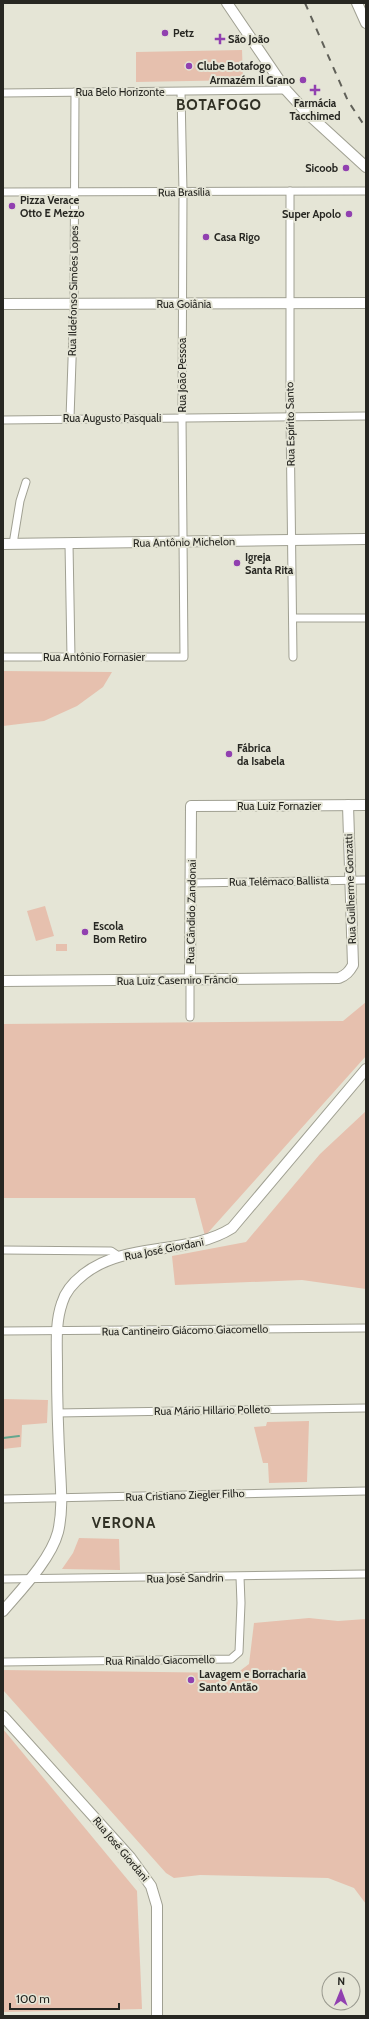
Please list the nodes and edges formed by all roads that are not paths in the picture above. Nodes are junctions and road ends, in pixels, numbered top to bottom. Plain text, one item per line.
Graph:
1 (227, 3) edge
2 (357, 3) edge
3 (366, 23) edge
4 (286, 90) junction
5 (75, 92) junction
6 (181, 92) junction
7 (3, 93) edge
8 (366, 166) edge
9 (290, 191) junction
10 (366, 191) edge
11 (3, 192) edge
12 (183, 192) junction
13 (74, 193) junction
14 (74, 303) junction
15 (3, 304) edge
16 (182, 304) junction
17 (290, 304) junction
18 (366, 304) edge
19 (290, 416) junction
20 (366, 416) edge
21 (182, 417) junction
22 (70, 418) junction
23 (3, 420) edge
24 (26, 482) dead end
25 (366, 539) edge
26 (293, 540) junction
27 (183, 541) junction
28 (8, 544) edge
29 (69, 544) junction
30 (293, 618) junction
31 (366, 618) edge
32 (3, 657) edge
33 (71, 657) junction
34 (184, 657) joint
35 (293, 657) dead end
36 (348, 805) junction
37 (366, 805) edge
38 (191, 806) joint
39 (349, 880) junction
40 (366, 880) edge
41 (191, 883) junction
42 (349, 973) joint
43 (190, 979) junction
44 (3, 981) edge
45 (190, 1017) dead end
46 (366, 1069) edge
47 (3, 1250) edge
48 (120, 1257) junction
49 (366, 1328) edge
50 (57, 1331) junction
51 (3, 1332) edge
52 (366, 1408) edge
53 (57, 1412) junction
54 (366, 1490) edge
55 (61, 1498) junction
56 (3, 1499) edge
57 (366, 1574) edge
58 (240, 1577) junction
59 (3, 1579) edge
60 (31, 1579) junction
61 (3, 1611) edge
62 (3, 1662) edge
63 (3, 1716) edge
64 (157, 2016) edge

1 - 4 street
2 - 3 street
4 - 6 street, Rua Belo Horizonte
4 - 8 street
5 - 6 street, Rua Belo Horizonte
5 - 7 street, Rua Belo Horizonte
5 - 13 street, Rua Ildefonso Simões Lopes
6 - 12 street, Rua João Pessoa
9 - 10 street, Rua Brasília
9 - 12 street, Rua Brasília
9 - 17 street, Rua Espírito Santo
11 - 13 street, Rua Brasília
12 - 13 street, Rua Brasília
12 - 16 street, Rua João Pessoa
13 - 14 street, Rua Ildefonso Simões Lopes
14 - 15 street, Rua Goiânia
14 - 16 street, Rua Goiânia
14 - 22 street, Rua Ildefonso Simões Lopes
16 - 17 street, Rua Goiânia
16 - 21 street, Rua João Pessoa
17 - 18 street, Rua Goiânia
17 - 19 street, Rua Espírito Santo
19 - 20 street, Rua Augusto Pasquali
19 - 21 street, Rua Augusto Pasquali
19 - 26 street, Rua Espírito Santo
21 - 22 street, Rua Augusto Pasquali
21 - 27 street, Rua João Pessoa
22 - 23 street, Rua Augusto Pasquali
24 - 28 street
25 - 26 street, Rua Antônio Michelon
26 - 27 street, Rua Antônio Michelon
26 - 30 street, Rua Espírito Santo
27 - 29 street, Rua Antônio Michelon
27 - 34 street, Rua João Pessoa
28 - 29 street, Rua Antônio Michelon
29 - 33 street
30 - 31 street
30 - 35 street, Rua Espírito Santo
32 - 33 street, Rua Antônio Fornasier
33 - 34 street, Rua Antônio Fornasier
36 - 37 street, Rua Luiz Fornazier
36 - 38 street, Rua Luiz Fornazier
36 - 39 street, Rua Guilherme Gonzatti
38 - 41 street, Rua Cândido Zandonai
39 - 40 street, Rua Telêmaco Ballista
39 - 41 street, Rua Telêmaco Ballista
39 - 42 street, Rua Guilherme Gonzatti
41 - 43 street, Rua Cândido Zandonai
42 - 43 street, Rua Luiz Casemiro Frâncio
43 - 44 street, Rua Luiz Casemiro Frâncio
43 - 45 street, Rua Cândido Zandonai
46 - 48 street, Rua José Giordani
47 - 48 street
48 - 50 street, Rua José Giordani
49 - 50 street, Rua Cantineiro Giácomo Giacomello
50 - 51 street, Rua Cantineiro Giácomo Giacomello
50 - 53 street, Rua José Giordani
52 - 53 street, Rua Mário Hillario Polleto
53 - 55 street, Rua José Giordani
54 - 55 street, Rua Cristiano Ziegler Filho
55 - 56 street, Rua Cristiano Ziegler Filho
55 - 60 street, Rua José Giordani
57 - 58 street, Rua José Sandrin
58 - 60 street, Rua José Sandrin
58 - 62 street, Rua Rinaldo Giacomello
59 - 60 street, Rua José Sandrin
60 - 61 street, Rua José Giordani
63 - 64 street, Rua José Giordani

